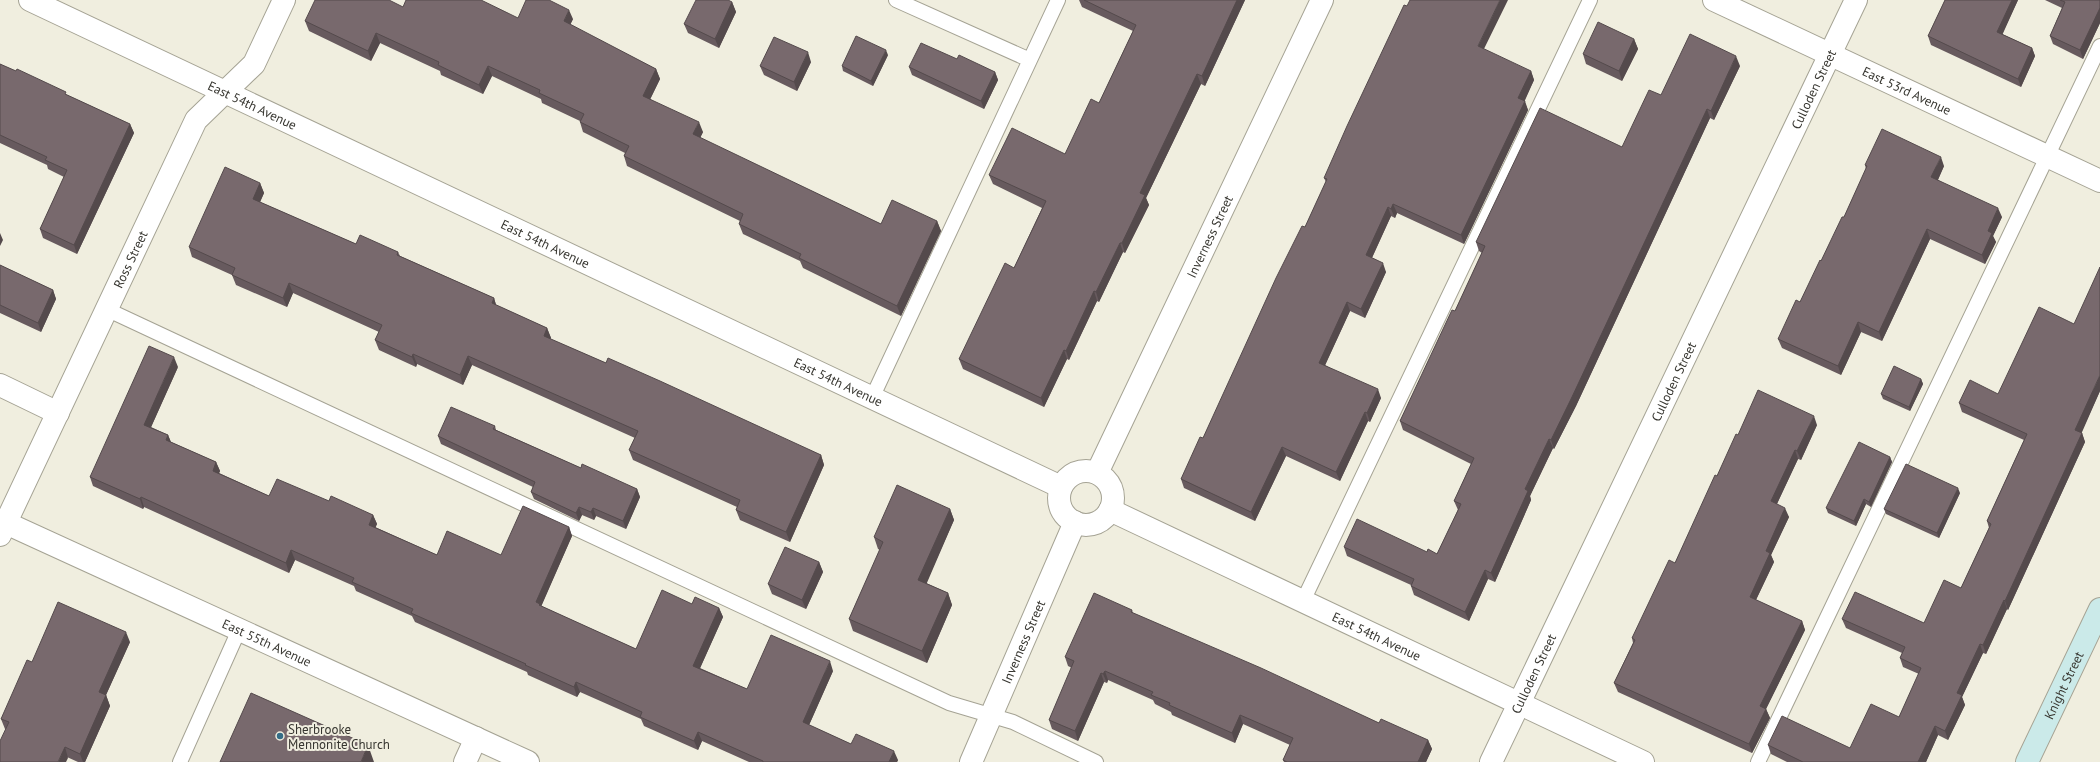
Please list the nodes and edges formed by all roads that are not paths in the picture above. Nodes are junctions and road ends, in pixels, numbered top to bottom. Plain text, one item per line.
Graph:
1 (30, 0) edge
2 (284, 0) edge
3 (896, 0) edge
4 (1058, 0) edge
5 (1322, 0) edge
6 (1590, 0) edge
7 (1714, 0) edge
8 (1856, 0) edge
9 (2100, 46) edge
10 (1829, 55) junction
11 (1030, 60) junction
12 (225, 92) junction
13 (2048, 156) junction
14 (2100, 180) edge
15 (106, 309) junction
16 (0, 385) edge
17 (872, 398) junction
18 (58, 413) junction
19 (1097, 473) junction
20 (1061, 487) junction
21 (1110, 510) junction
22 (1075, 522) junction
23 (3, 529) edge
24 (1303, 601) junction
25 (2100, 609) edge
26 (239, 630) junction
27 (1518, 704) junction
28 (990, 716) junction
29 (476, 738) junction
30 (180, 762) edge
31 (465, 762) edge
32 (528, 762) edge
33 (971, 762) edge
34 (1096, 762) edge
35 (1491, 762) edge
36 (1643, 762) edge
37 (1758, 762) edge
38 (2027, 762) edge

1 - 12 street, East 54th Avenue
2 - 12 street, Ross Street
3 - 11 lane
4 - 11 lane
5 - 19 street, Inverness Street
6 - 24 lane
7 - 10 street, East 53rd Avenue
8 - 10 street, Culloden Street
9 - 13 lane
10 - 13 street, East 53rd Avenue
10 - 27 street, Culloden Street
11 - 17 lane
12 - 15 street, Ross Street
12 - 17 street, East 54th Avenue
13 - 14 street, East 53rd Avenue
13 - 37 lane
15 - 18 street, Ross Street
15 - 28 lane
16 - 18 street
17 - 20 street, East 54th Avenue
18 - 23 street, Ross Street
19 - 20 street
19 - 21 street
20 - 22 street
21 - 22 street
21 - 24 street, East 54th Avenue
22 - 28 street, Inverness Street
23 - 26 street, East 55th Avenue
24 - 27 street, East 54th Avenue
25 - 38 main road, Knight Street
26 - 29 street, East 55th Avenue
26 - 30 lane
27 - 35 street, Culloden Street
27 - 36 street, East 54th Avenue
28 - 33 street, Inverness Street
28 - 34 lane
29 - 31 street
29 - 32 street, East 55th Avenue

